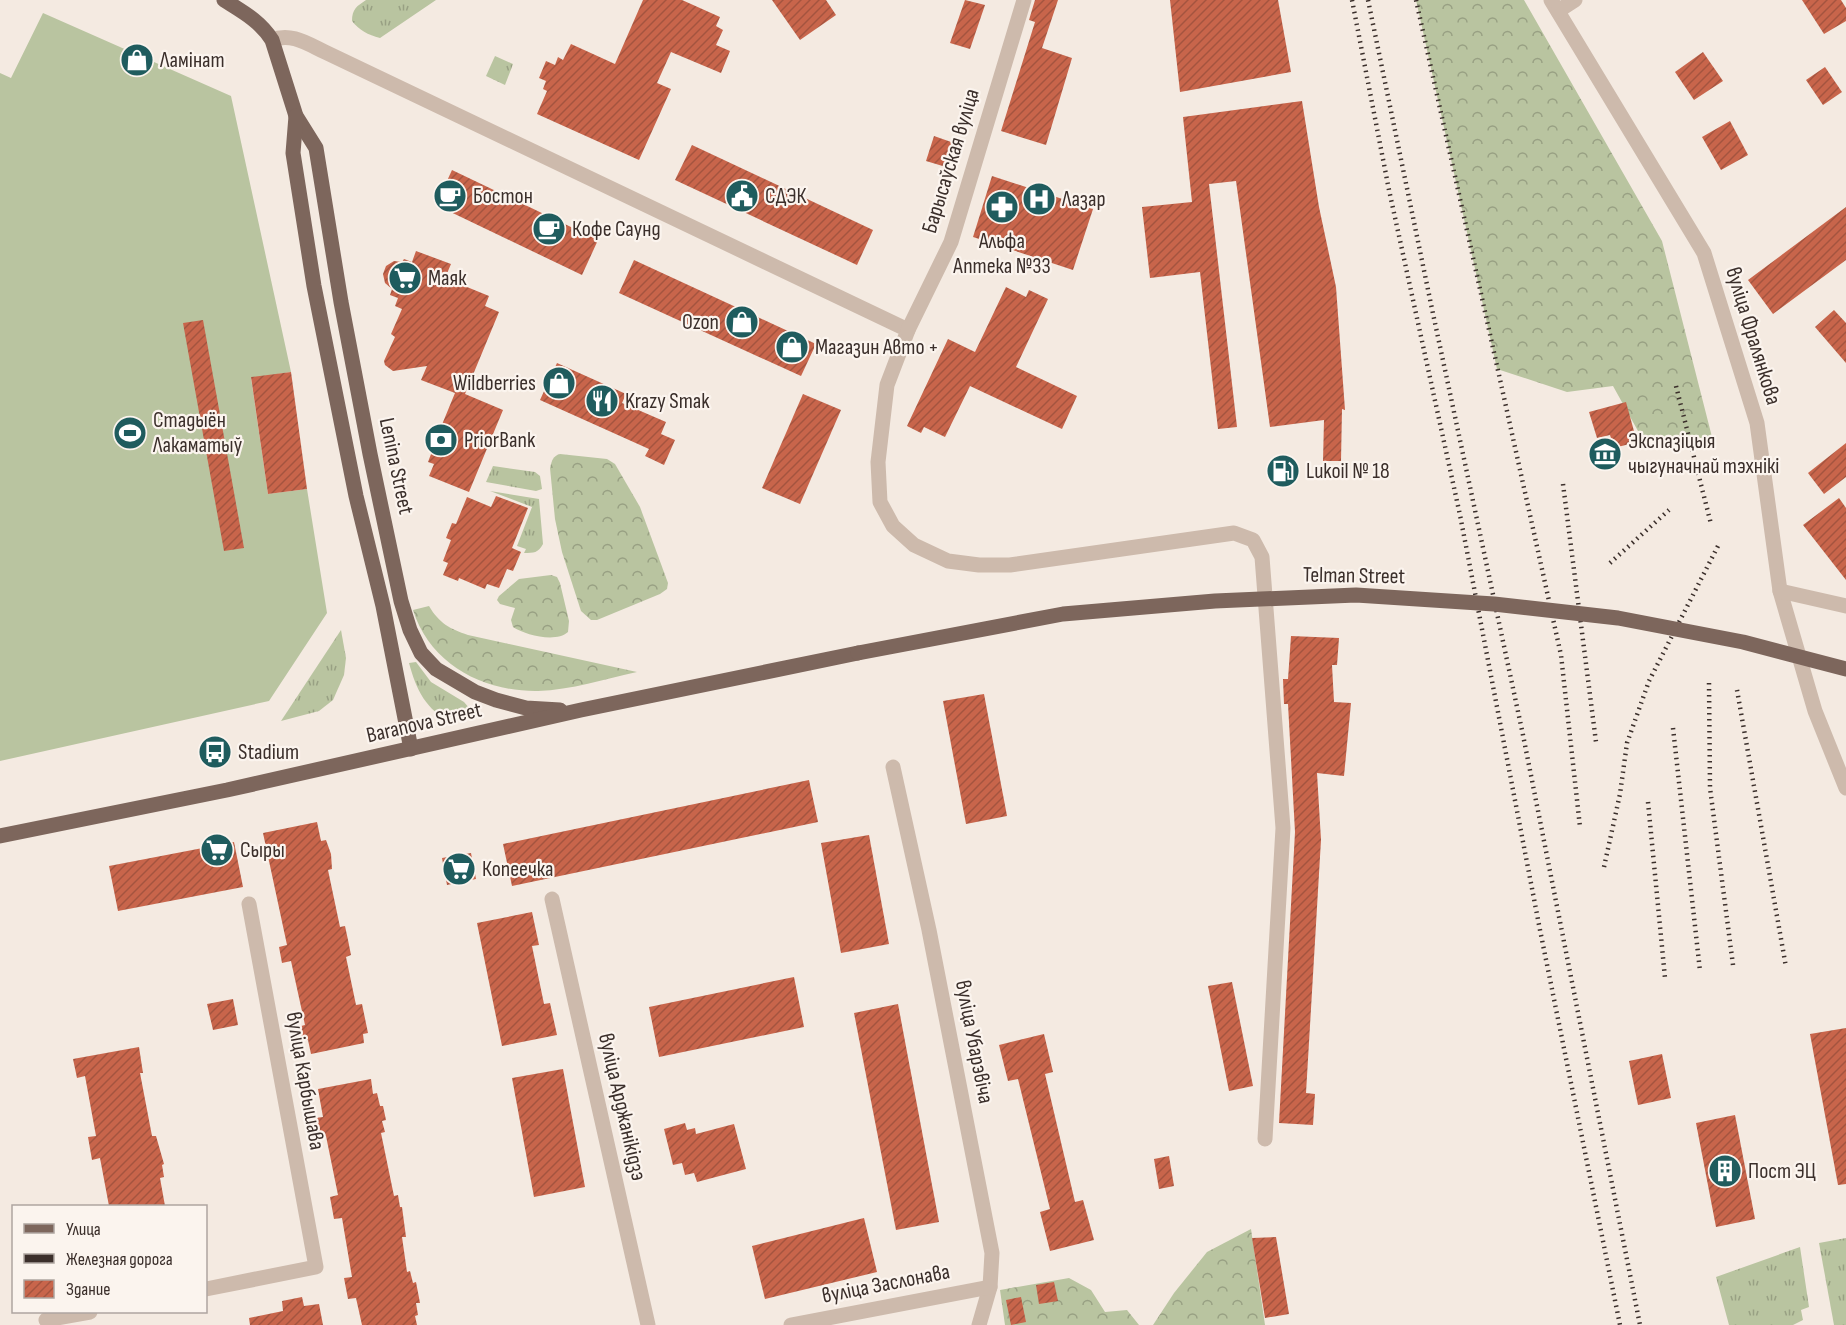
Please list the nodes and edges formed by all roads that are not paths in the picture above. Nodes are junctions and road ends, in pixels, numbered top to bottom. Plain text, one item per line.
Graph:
1 (224, 0) edge
2 (1024, 0) edge
3 (1575, 0) edge
4 (1555, 6) edge
5 (272, 40) junction
6 (296, 116) junction
7 (908, 330) junction
8 (1780, 591) junction
9 (1846, 606) edge
10 (858, 653) joint
11 (1846, 669) edge
12 (581, 710) junction
13 (411, 749) junction
14 (893, 767) dead end
15 (1846, 788) edge
16 (0, 836) edge
17 (552, 900) dead end
18 (249, 904) dead end
19 (1265, 1139) dead end
20 (990, 1287) junction
21 (207, 1289) edge
22 (79, 1313) edge
23 (46, 1319) edge
24 (840, 1320) edge
25 (648, 1325) edge
26 (791, 1325) edge
27 (979, 1325) edge

1 - 5 main road, Lenina Street
2 - 7 street, Барысаўская вуліца
3 - 4 street
4 - 8 street, вуліца Фралянкова
5 - 6 main road, Lenina Street
5 - 7 street
6 - 12 main road, Lenina Street
6 - 13 main road, Lenina Street
7 - 19 street, Барысаўская вуліца
8 - 9 street
8 - 15 street, вуліца Фралянкова
10 - 11 main road, Telman Street, bridge
10 - 12 main road, Baranova Street
12 - 13 main road, Baranova Street
13 - 16 main road, Baranova Street
14 - 20 street, вуліца Убарэвіча
17 - 25 street, вуліца Арджанікідзэ
18 - 21 street, вуліца Карбышава
20 - 24 street, вуліца Заслонава
20 - 27 street, вуліца Убарэвіча
22 - 23 street
24 - 26 street, вуліца Заслонава

